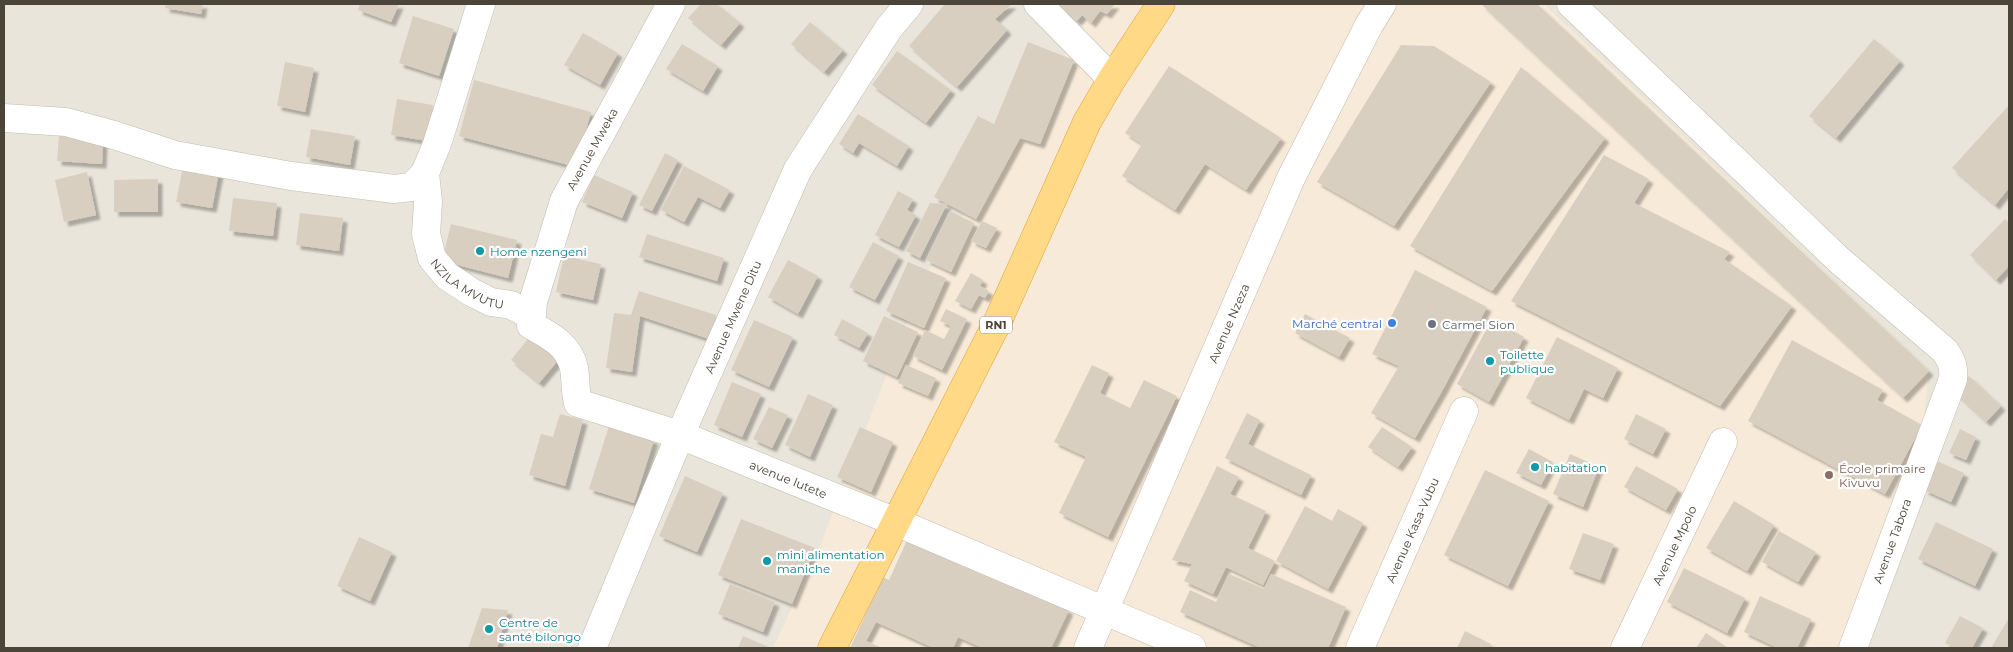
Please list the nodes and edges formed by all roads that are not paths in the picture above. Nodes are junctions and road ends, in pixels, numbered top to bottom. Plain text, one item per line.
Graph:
1 (481, 4) edge
2 (671, 4) edge
3 (909, 4) edge
4 (1038, 4) edge
5 (1162, 4) edge
6 (1382, 4) edge
7 (1571, 4) edge
8 (1112, 79) junction
9 (4, 118) edge
10 (425, 173) junction
11 (532, 309) junction
12 (1464, 411) dead end
13 (680, 435) junction
14 (1723, 442) dead end
15 (896, 522) junction
16 (1105, 611) junction
17 (592, 648) edge
18 (832, 648) edge
19 (1088, 648) edge
20 (1192, 648) edge
21 (1360, 648) edge
22 (1624, 648) edge
23 (1853, 648) edge

1 - 10 street
2 - 11 street, Avenue Mweka
3 - 13 street, Avenue Mwene Ditu
4 - 8 street
5 - 8 highway, RN1
6 - 16 street, Avenue Nzeza
7 - 23 street, Avenue Tabora
8 - 15 highway, RN1
9 - 10 street
10 - 11 street, NZILA MVUTU
11 - 13 street, avenue lutete
12 - 21 street, Avenue Kasa-Vubu
13 - 15 street, avenue lutete
13 - 17 street, Avenue Mwene Ditu
14 - 22 street, Avenue Mpolo
15 - 16 street, avenue lutete
15 - 18 highway, RN1
16 - 19 street, Avenue Nzeza
16 - 20 street, avenue lutete

